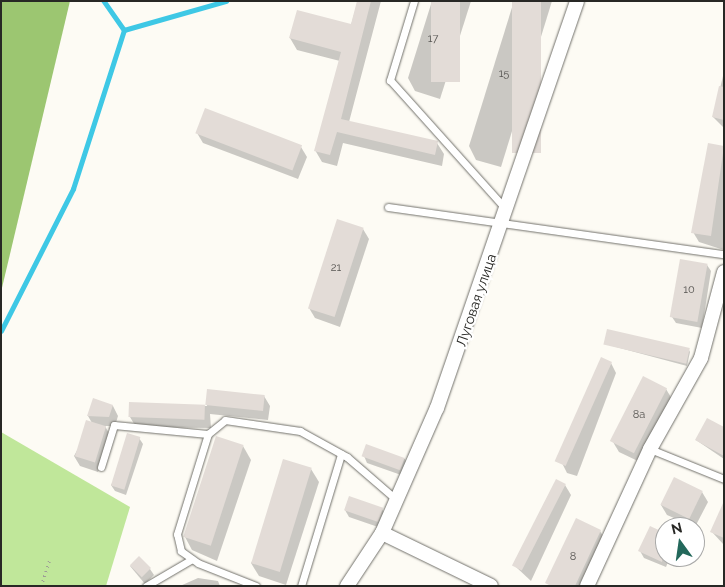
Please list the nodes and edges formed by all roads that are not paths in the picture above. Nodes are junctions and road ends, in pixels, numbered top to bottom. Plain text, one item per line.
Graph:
1 (414, 1) edge
2 (577, 1) edge
3 (388, 208) dead end
4 (505, 208) junction
5 (501, 227) junction
6 (724, 254) edge
7 (724, 272) edge
8 (208, 434) junction
9 (650, 449) junction
10 (341, 454) junction
11 (101, 467) dead end
12 (724, 479) edge
13 (398, 501) junction
14 (382, 533) junction
15 (192, 559) junction
16 (146, 586) edge
17 (256, 586) edge
18 (300, 586) edge
19 (346, 586) edge
20 (491, 586) edge
21 (587, 586) edge

1 - 4 lane
2 - 4 street, Луговая улица
3 - 5 lane
4 - 5 street, Луговая улица
5 - 6 lane
5 - 13 street, Луговая улица
7 - 9 street
8 - 10 lane
8 - 11 lane
8 - 15 lane
9 - 12 lane
9 - 21 street
10 - 13 lane
10 - 18 lane
13 - 14 street, Луговая улица
14 - 19 street, Луговая улица
14 - 20 street
15 - 16 lane
15 - 17 lane

